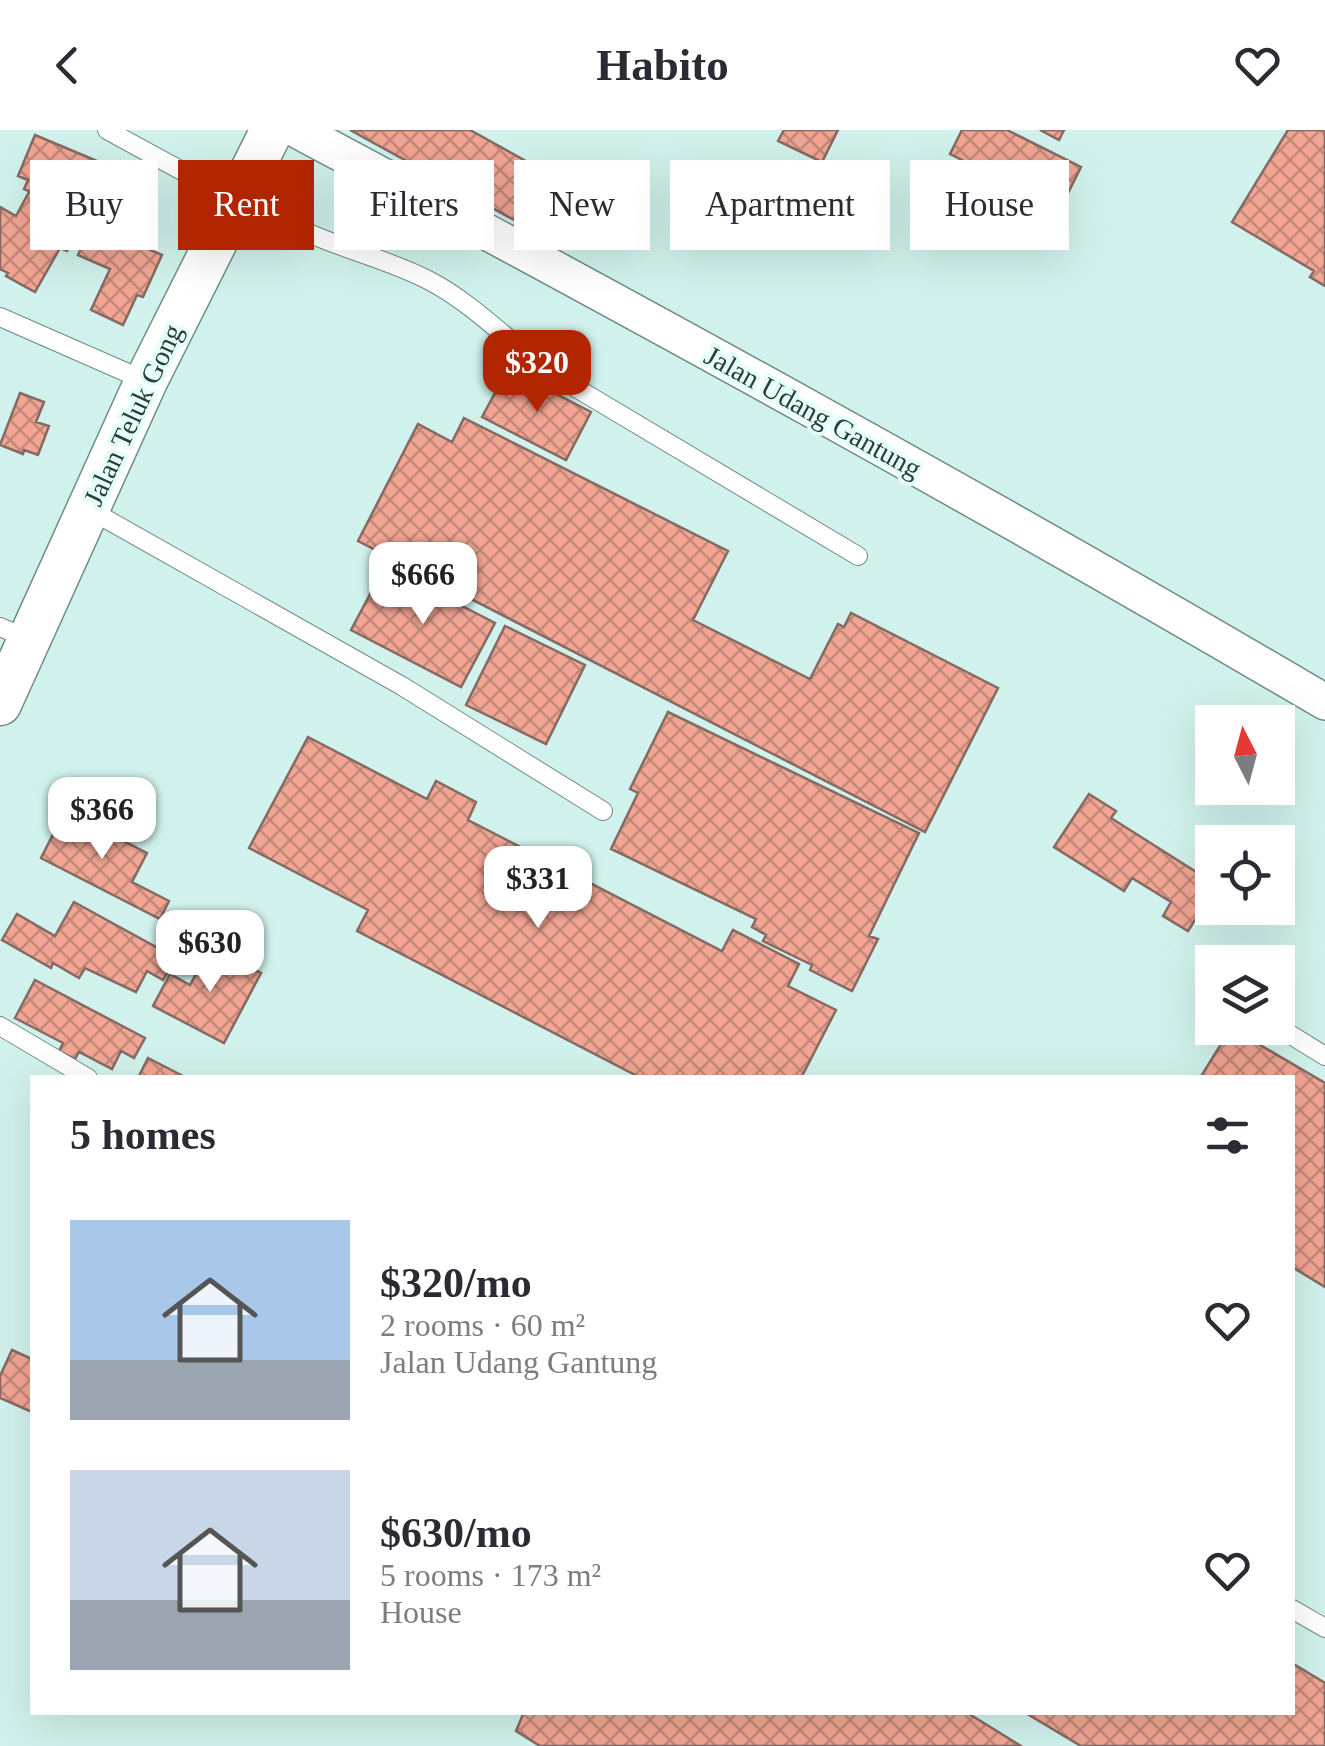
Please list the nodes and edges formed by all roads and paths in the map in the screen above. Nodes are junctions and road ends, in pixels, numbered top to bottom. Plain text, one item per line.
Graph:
1 (107, 130) edge
2 (272, 130) edge
3 (297, 130) edge
4 (256, 160) edge
5 (178, 169) edge
6 (314, 236) edge
7 (210, 250) edge
8 (0, 316) edge
9 (146, 381) junction
10 (90, 510) junction
11 (858, 556) dead end
12 (15, 634) edge
13 (1325, 702) edge
14 (0, 704) edge
15 (603, 811) dead end
16 (0, 1026) edge
17 (1295, 1037) edge
18 (1325, 1056) edge
19 (83, 1075) edge
20 (1295, 1611) edge
21 (1325, 1628) edge

1 - 5 lane
2 - 4 street, Jalan Teluk Gong
3 - 13 street, Jalan Udang Gantung
6 - 11 lane
7 - 9 street, Jalan Teluk Gong
8 - 9 lane
9 - 10 street, Jalan Teluk Gong
10 - 12 street, Jalan Teluk Gong
10 - 15 lane
12 - 14 street, Jalan Teluk Gong
16 - 19 lane
17 - 18 lane
20 - 21 lane

